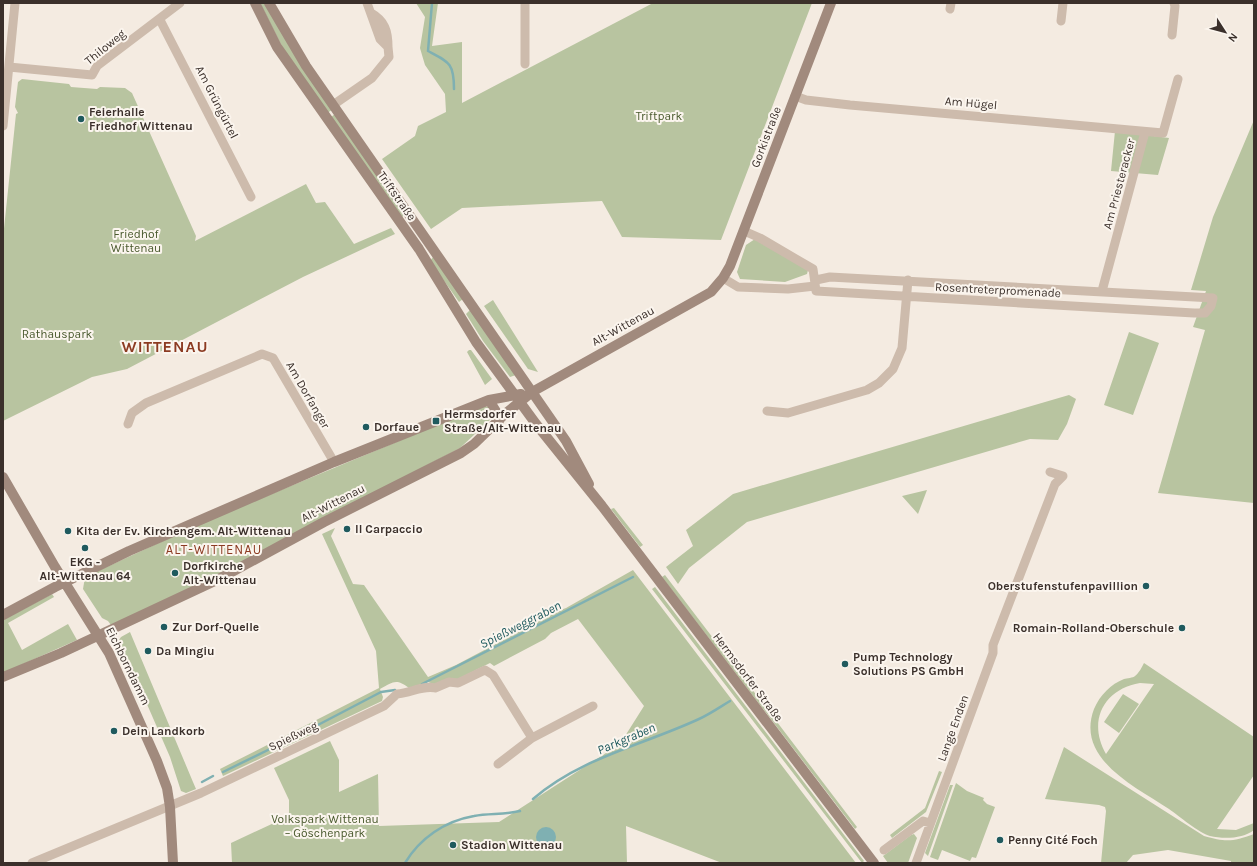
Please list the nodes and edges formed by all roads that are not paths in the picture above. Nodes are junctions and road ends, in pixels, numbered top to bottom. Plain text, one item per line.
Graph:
1 (15, 3) edge
2 (180, 3) edge
3 (255, 3) edge
4 (269, 3) edge
5 (367, 3) edge
6 (526, 3) edge
7 (831, 3) edge
8 (1063, 3) edge
9 (1174, 3) edge
10 (160, 20) junction
11 (1062, 21) dead end
12 (1172, 34) dead end
13 (525, 64) dead end
14 (9, 67) junction
15 (1178, 79) dead end
16 (795, 96) junction
17 (333, 105) junction
18 (3, 126) edge
19 (1145, 132) junction
20 (251, 196) dead end
21 (744, 231) junction
22 (429, 242) junction
23 (419, 249) junction
24 (723, 278) junction
25 (908, 280) junction
26 (816, 283) junction
27 (1088, 290) junction
28 (1102, 290) junction
29 (906, 298) junction
30 (470, 302) junction
31 (1088, 307) junction
32 (456, 311) junction
33 (532, 392) junction
34 (517, 399) junction
35 (489, 400) junction
36 (767, 411) dead end
37 (499, 420) junction
38 (128, 424) dead end
39 (334, 462) junction
40 (1050, 472) dead end
41 (3, 477) edge
42 (602, 506) junction
43 (65, 582) junction
44 (3, 615) edge
45 (99, 635) junction
46 (3, 678) edge
47 (593, 706) dead end
48 (532, 738) junction
49 (498, 764) dead end
50 (170, 807) junction
51 (930, 824) junction
52 (884, 850) dead end
53 (32, 863) edge
54 (173, 863) edge
55 (874, 863) edge
56 (916, 863) edge

1 - 14 street
2 - 10 street, Thiloweg
3 - 23 main road, Triftstraße
4 - 17 main road, Triftstraße
5 - 17 street
6 - 13 street
7 - 16 main road, Gorkistraße
8 - 11 street
9 - 12 street
10 - 14 street, Thiloweg
10 - 20 street, Am Grüngürtel
14 - 18 street
15 - 19 street, Am Priesteracker
16 - 19 street, Am Hügel
16 - 21 main road, Gorkistraße
17 - 22 main road, Triftstraße
19 - 28 street, Am Priesteracker
21 - 24 main road, Gorkistraße
21 - 26 street
22 - 23 main road
22 - 30 main road, Triftstraße
23 - 32 main road, Triftstraße
24 - 26 street, Rosentreterpromenade
24 - 33 main road, Alt-Wittenau
25 - 26 street, Rosentreterpromenade
25 - 27 street, Rosentreterpromenade
25 - 29 street
26 - 29 street, Rosentreterpromenade
27 - 28 street, Rosentreterpromenade
27 - 31 street
28 - 31 street, Rosentreterpromenade
29 - 31 street, Rosentreterpromenade
29 - 36 street
30 - 32 main road
30 - 33 main road, Triftstraße
32 - 34 main road, Triftstraße
33 - 34 main road, Alt-Wittenau
33 - 42 main road, Hermsdorfer Straße
34 - 35 main road, Alt-Wittenau
34 - 37 main road, Alt-Wittenau
34 - 42 main road, Hermsdorfer Straße
35 - 37 main road
35 - 39 main road, Alt-Wittenau
37 - 45 main road, Alt-Wittenau
38 - 39 street, Am Dorfanger
39 - 43 main road, Alt-Wittenau
40 - 51 street, Lange Enden
41 - 43 main road, Eichborndamm
42 - 55 main road, Hermsdorfer Straße
43 - 44 main road, Alt-Wittenau
43 - 45 main road, Eichborndamm
45 - 46 main road, Alt-Wittenau
45 - 50 main road, Eichborndamm
47 - 48 street
48 - 49 street
48 - 50 street, Spießweg
50 - 53 street, Spießweg
50 - 54 main road, Eichborndamm
51 - 52 street
51 - 56 street, Lange Enden

